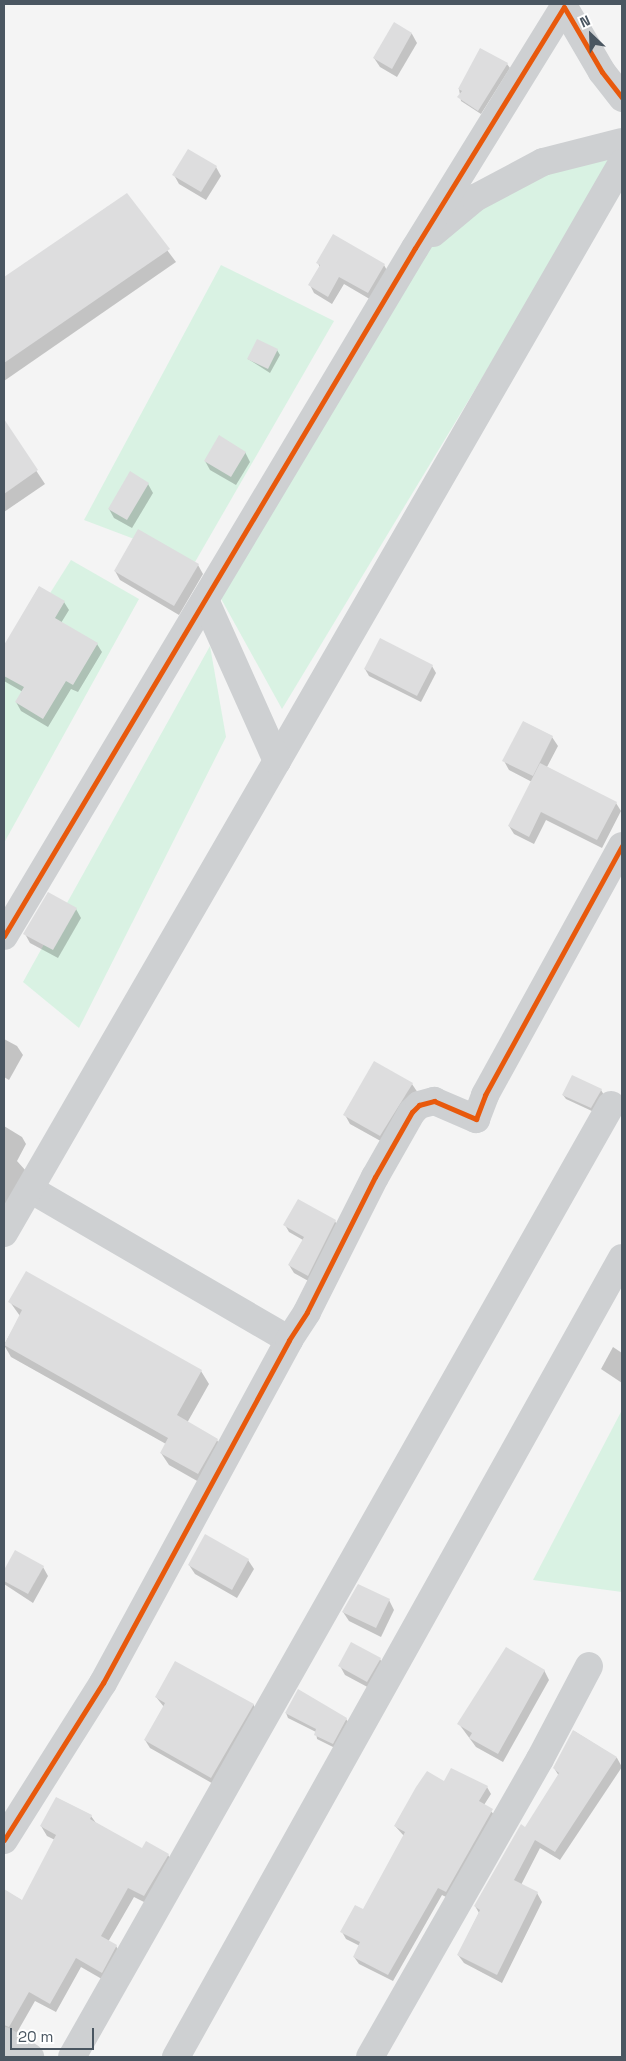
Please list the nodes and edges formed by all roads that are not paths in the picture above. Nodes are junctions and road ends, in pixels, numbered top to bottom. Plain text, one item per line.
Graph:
1 (622, 98) edge
2 (622, 142) edge
3 (622, 163) edge
4 (415, 248) junction
5 (205, 600) junction
6 (277, 761) junction
7 (622, 846) edge
8 (4, 936) edge
9 (611, 1105) dead end
10 (30, 1189) junction
11 (4, 1233) edge
12 (622, 1258) edge
13 (288, 1340) junction
14 (590, 1666) dead end
15 (4, 1840) edge
16 (4, 2041) edge
17 (30, 2057) edge
18 (72, 2057) edge
19 (176, 2057) edge
20 (370, 2057) edge

1 - 4 street
2 - 4 street
3 - 6 street
4 - 5 street
5 - 6 street
5 - 8 street
6 - 10 street
7 - 13 street
9 - 18 street
10 - 11 street
10 - 13 street
12 - 19 street
13 - 15 street
14 - 20 street
16 - 17 street

